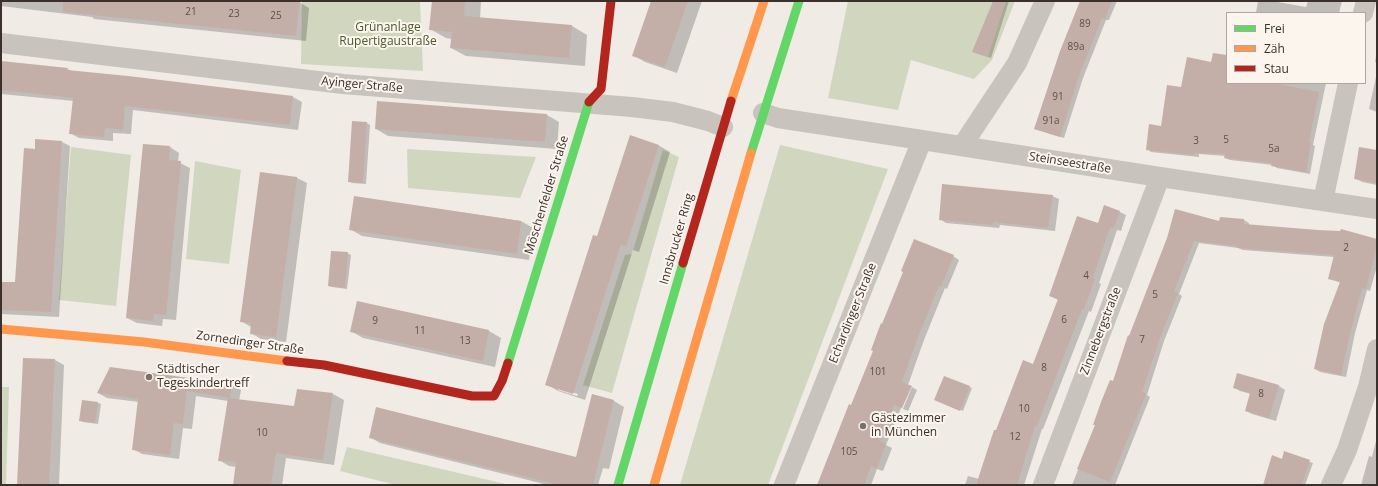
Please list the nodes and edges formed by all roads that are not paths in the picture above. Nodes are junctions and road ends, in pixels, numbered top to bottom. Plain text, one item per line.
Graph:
1 (611, 1) edge
2 (764, 1) edge
3 (799, 1) edge
4 (1045, 1) edge
5 (1366, 1) edge
6 (1363, 12) edge
7 (1, 43) edge
8 (1348, 84) edge
9 (588, 103) junction
10 (763, 113) junction
11 (723, 127) junction
12 (922, 140) junction
13 (962, 146) junction
14 (1160, 177) junction
15 (1323, 201) junction
16 (1377, 208) edge
17 (1, 329) edge
18 (1377, 349) edge
19 (494, 396) joint
20 (618, 485) edge
21 (654, 485) edge
22 (784, 485) edge
23 (1043, 485) edge
24 (1330, 485) edge

1 - 9 main road, Möschenfelder Straße
2 - 11 main road, Innsbrucker Ring
3 - 10 main road
4 - 13 street
5 - 6 street
7 - 9 street, Ayinger Straße
8 - 15 street
9 - 11 street, Ayinger Straße
9 - 19 main road, Möschenfelder Straße
10 - 12 street, Steinseestraße
10 - 21 main road
11 - 20 main road, Innsbrucker Ring
12 - 13 street, Steinseestraße
12 - 22 street, Echardinger Straße
13 - 14 street, Steinseestraße
14 - 15 street, Steinseestraße
14 - 23 street, Zinnebergstraße
15 - 16 street, Steinseestraße
17 - 19 main road, Zornedinger Straße
18 - 24 street

